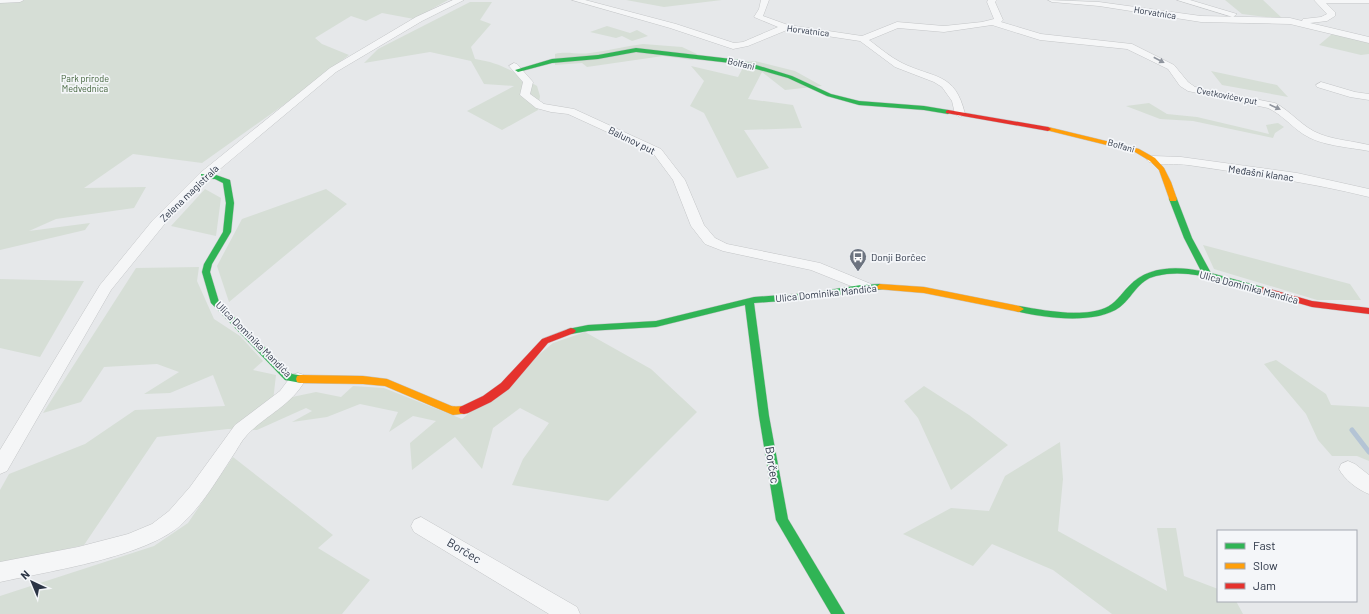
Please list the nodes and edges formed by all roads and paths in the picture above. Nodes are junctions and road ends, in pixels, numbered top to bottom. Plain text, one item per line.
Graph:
1 (20, 0) edge
2 (460, 0) edge
3 (576, 0) edge
4 (764, 0) edge
5 (993, 0) edge
6 (1052, 0) edge
7 (1181, 0) edge
8 (1369, 0) edge
9 (0, 1) edge
10 (1319, 1) edge
11 (1258, 19) junction
12 (1299, 22) junction
13 (994, 23) junction
14 (786, 27) junction
15 (863, 39) junction
16 (1369, 40) edge
17 (516, 68) joint
18 (1321, 85) dead end
19 (1369, 97) edge
20 (960, 114) junction
21 (1369, 148) edge
22 (1153, 160) junction
23 (204, 176) junction
24 (1369, 192) edge
25 (1208, 274) junction
26 (866, 288) junction
27 (749, 300) junction
28 (1369, 311) edge
29 (298, 379) junction
30 (0, 466) edge
31 (1348, 469) dead end
32 (1369, 486) edge
33 (421, 526) dead end
34 (0, 572) edge
35 (569, 614) edge
36 (838, 614) edge

1 - 9 street
2 - 23 street, Zelena magistrala
3 - 14 street, Horvatnica
4 - 14 street
5 - 13 street
6 - 11 street, Horvatnica
7 - 11 street, Horvatnica
8 - 10 street
10 - 12 street
11 - 12 street, Horvatnica
12 - 16 street, Horvatnica
13 - 15 street
13 -> 21 street, Cvetkovićev put
14 - 15 street, Horvatnica
15 - 20 street
17 - 20 street, Bolfani
17 - 26 street, Balunov put
18 - 19 street
20 - 22 street, Bolfani
22 - 24 street, Međašni klanac
22 - 25 street, Bolfani
23 - 29 street, Ulica Dominika Mandića
23 - 30 street, Zelena magistrala
25 - 26 street, Ulica Dominika Mandića
25 - 28 street, Ulica Dominika Mandića
26 - 27 street, Ulica Dominika Mandića
27 - 29 street, Ulica Dominika Mandića
27 - 36 street, Borčec
29 - 34 street, Ulica Dominika Mandića
31 - 32 street
33 - 35 street, Borčec

